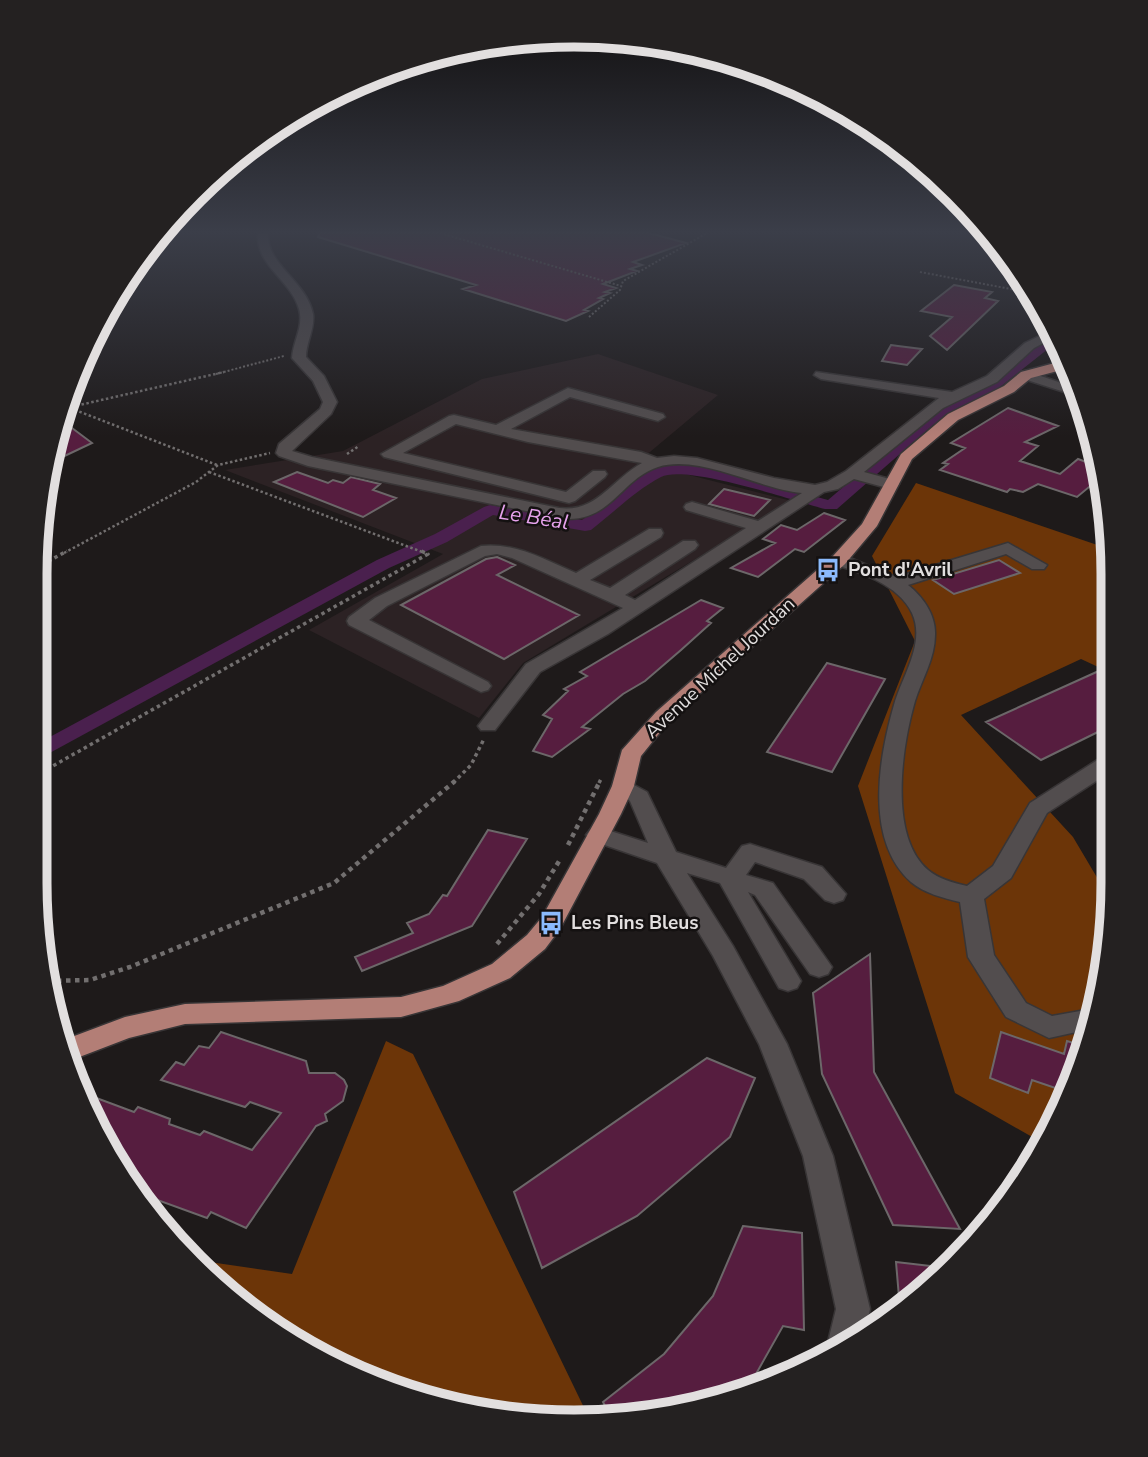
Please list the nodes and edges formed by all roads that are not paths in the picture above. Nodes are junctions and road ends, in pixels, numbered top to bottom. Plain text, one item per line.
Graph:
1 (301, 301) edge
2 (1044, 337) edge
3 (1058, 366) edge
4 (821, 375) dead end
5 (1026, 375) junction
6 (1067, 389) edge
7 (956, 397) junction
8 (658, 417) dead end
9 (498, 430) junction
10 (655, 463) junction
11 (599, 474) dead end
12 (856, 474) junction
13 (883, 482) junction
14 (810, 496) junction
15 (692, 507) dead end
16 (760, 527) junction
17 (655, 533) dead end
18 (689, 545) dead end
19 (839, 561) junction
20 (1038, 565) dead end
21 (577, 580) junction
22 (896, 583) junction
23 (611, 596) junction
24 (637, 607) junction
25 (481, 686) dead end
26 (488, 726) road end
27 (1101, 768) edge
28 (622, 786) junction
29 (598, 835) junction
30 (667, 859) junction
31 (732, 877) junction
32 (834, 894) dead end
33 (971, 896) junction
34 (819, 967) dead end
35 (788, 981) dead end
36 (1083, 1020) edge
37 (74, 1048) edge
38 (847, 1333) edge

1 - 10 street
2 - 7 street
3 - 5 main road
4 - 7 street
5 - 6 street
5 - 13 main road, Avenue Michel Jourdan
7 - 12 street
8 - 9 street
9 - 10 street
9 - 11 street
10 - 14 street
12 - 13 street
12 - 14 street
13 - 19 main road, Avenue Michel Jourdan
14 - 16 street
15 - 16 street
16 - 24 street
17 - 21 street
18 - 23 street
19 - 22 street
19 - 28 main road, Avenue Michel Jourdan
20 - 22 street
21 - 23 street
21 - 25 street
22 - 33 street
23 - 24 street
24 - 26 street
27 - 33 street
28 - 29 main road, Avenue Michel Jourdan
28 - 30 street
29 - 30 street
29 - 37 main road, Avenue Michel Jourdan
30 - 31 street
30 - 38 street
31 - 32 street
31 - 34 street
31 - 35 street
33 - 36 street

